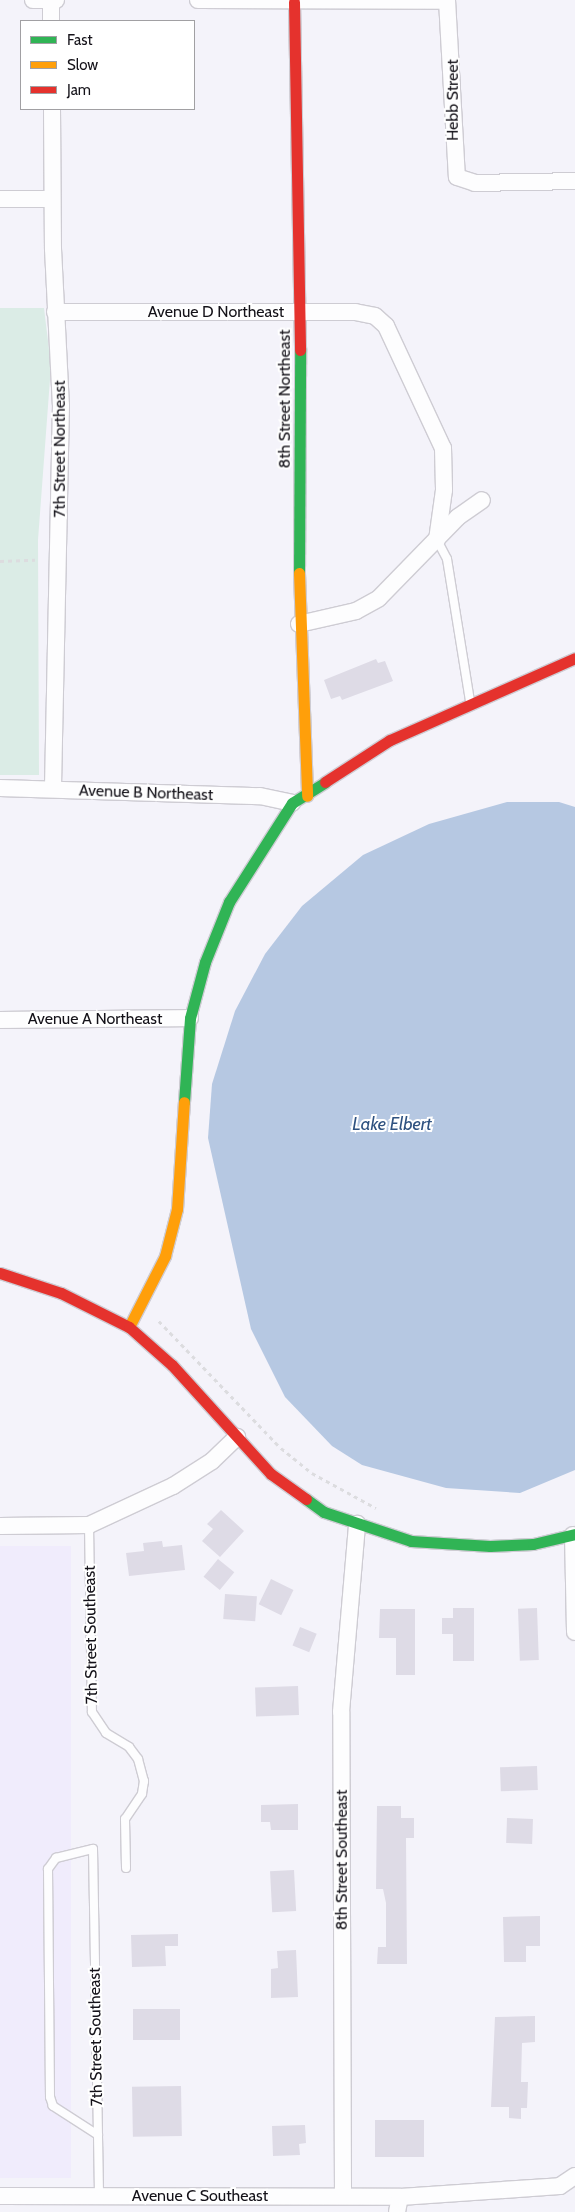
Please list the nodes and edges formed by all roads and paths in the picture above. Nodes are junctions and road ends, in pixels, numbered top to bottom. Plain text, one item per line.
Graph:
1 (33, 0) edge
2 (51, 0) edge
3 (56, 0) edge
4 (198, 0) edge
5 (447, 1) edge
6 (294, 2) junction
7 (51, 20) edge
8 (52, 110) edge
9 (575, 181) edge
10 (0, 199) edge
11 (52, 199) junction
12 (55, 312) junction
13 (300, 312) junction
14 (482, 500) dead end
15 (437, 540) junction
16 (35, 560) dead end
17 (0, 561) edge
18 (299, 624) junction
19 (575, 658) edge
20 (471, 706) junction
21 (0, 788) edge
22 (53, 789) junction
23 (307, 796) junction
24 (292, 803) junction
25 (190, 1018) junction
26 (0, 1020) edge
27 (0, 1273) edge
28 (159, 1321) dead end
29 (129, 1327) junction
30 (237, 1437) junction
31 (383, 1512) dead end
32 (358, 1524) junction
33 (89, 1525) junction
34 (0, 1526) edge
35 (574, 1534) edge
36 (575, 1632) edge
37 (126, 1868) dead end
38 (98, 2135) junction
39 (575, 2176) edge
40 (0, 2196) edge
41 (99, 2196) junction
42 (342, 2196) junction
43 (398, 2204) edge

1 - 2 street
2 - 3 street
2 - 7 street
4 - 6 street
5 - 6 street
5 - 9 street, Hebb Street
6 - 13 street, 8th Street Northeast
8 - 11 street, 7th Street Northeast
10 - 11 street
11 - 12 street, 7th Street Northeast
12 - 13 street, Avenue D Northeast
12 - 22 street, 7th Street Northeast
13 - 15 street, Avenue D Northeast
13 - 18 street, 8th Street Northeast
14 - 15 street
15 - 18 street
15 - 20 lane
16 - 17 path
18 - 23 street, 8th Street Northeast
19 - 20 street
20 - 23 street
21 - 22 street, Avenue B Northeast
22 - 24 street, Avenue B Northeast
23 - 24 street
24 - 25 street
25 - 26 street, Avenue A Northeast
25 - 29 street
27 - 29 street
28 - 31 path
29 - 30 street
30 - 32 street
30 - 33 street
32 - 35 street
32 - 42 street, 8th Street Southeast
33 - 34 street
33 - 37 lane, 7th Street Southeast
35 - 36 street
38 - 38 lane, 7th Street Southeast
38 - 41 lane, 7th Street Southeast
39 - 43 street, Avenue C Southeast
40 - 41 street, Avenue C Southeast
41 - 42 street, Avenue C Southeast
42 - 43 street, Avenue C Southeast

